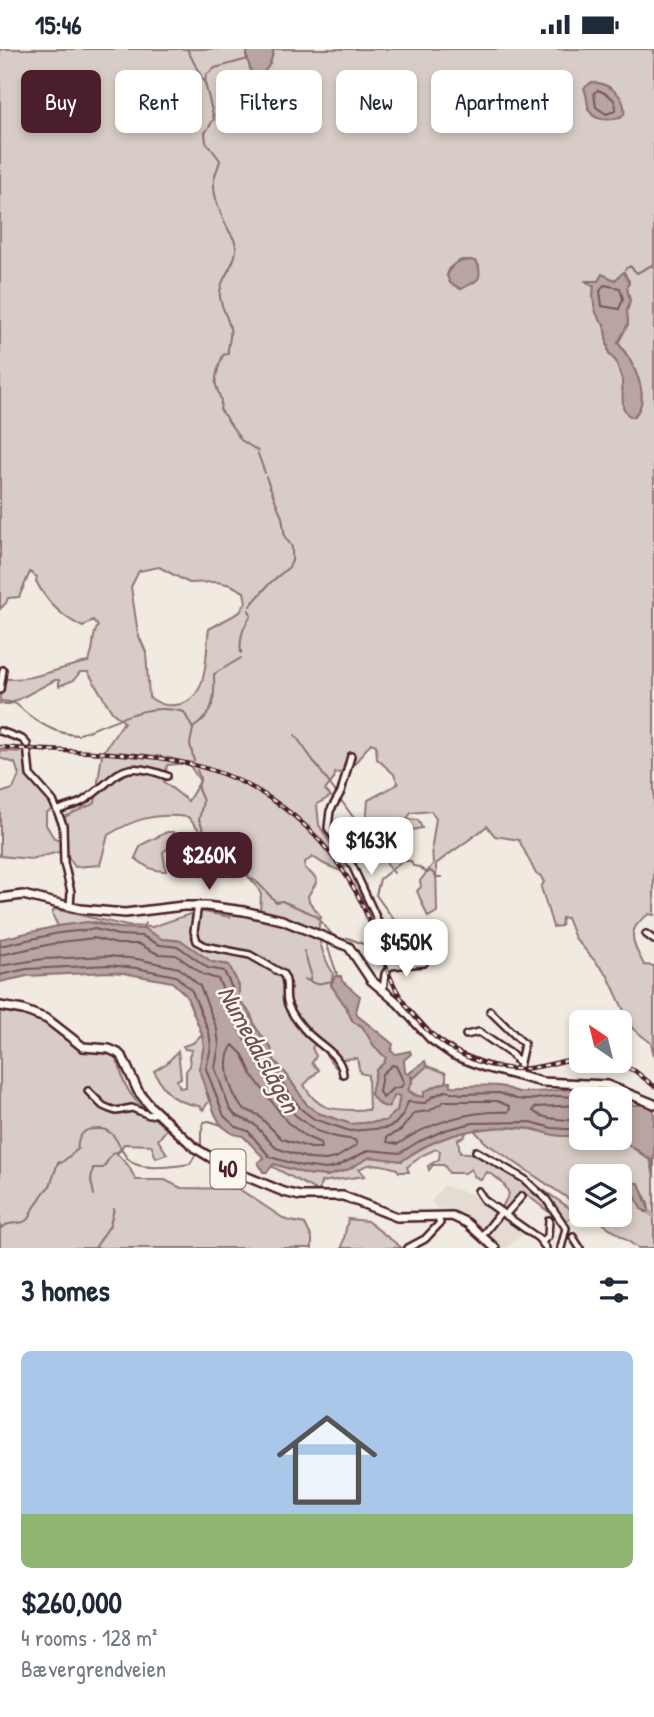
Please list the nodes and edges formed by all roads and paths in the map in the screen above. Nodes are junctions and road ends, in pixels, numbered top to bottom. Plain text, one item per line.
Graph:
1 (2, 670) dead end
2 (0, 690) edge
3 (0, 731) edge
4 (351, 756) dead end
5 (167, 776) dead end
6 (58, 811) junction
7 (0, 898) edge
8 (198, 905) junction
9 (70, 907) junction
10 (646, 934) dead end
11 (399, 937) dead end
12 (654, 940) edge
13 (385, 944) junction
14 (424, 963) dead end
15 (390, 966) junction
16 (383, 989) junction
17 (0, 1006) edge
18 (490, 1011) dead end
19 (466, 1035) dead end
20 (519, 1063) junction
21 (343, 1074) dead end
22 (517, 1076) junction
23 (88, 1091) dead end
24 (654, 1104) edge
25 (157, 1113) junction
26 (476, 1151) dead end
27 (478, 1191) dead end
28 (522, 1196) dead end
29 (503, 1213) junction
30 (438, 1218) dead end
31 (549, 1220) dead end
32 (482, 1236) junction
33 (573, 1237) dead end
34 (542, 1242) junction
35 (408, 1248) edge
36 (495, 1248) edge
37 (546, 1248) edge
38 (561, 1248) edge
39 (580, 1248) edge

1 - 2 street
3 - 6 street
4 - 13 street
5 - 6 street
6 - 9 street
7 - 9 main road
8 - 9 main road
8 - 16 main road
8 - 21 street
10 - 12 street
11 - 13 street
13 - 15 street
14 - 15 street
15 - 16 street
16 - 22 main road
17 - 25 main road, 40
18 - 20 street
19 - 20 street
20 - 22 street
22 - 24 main road
23 - 25 street
25 - 32 main road, 40
26 - 38 street
27 - 29 street
28 - 29 street
29 - 32 street
29 - 34 street
30 - 35 street
31 - 34 street
32 - 36 main road, 40
33 - 39 street
34 - 37 street

